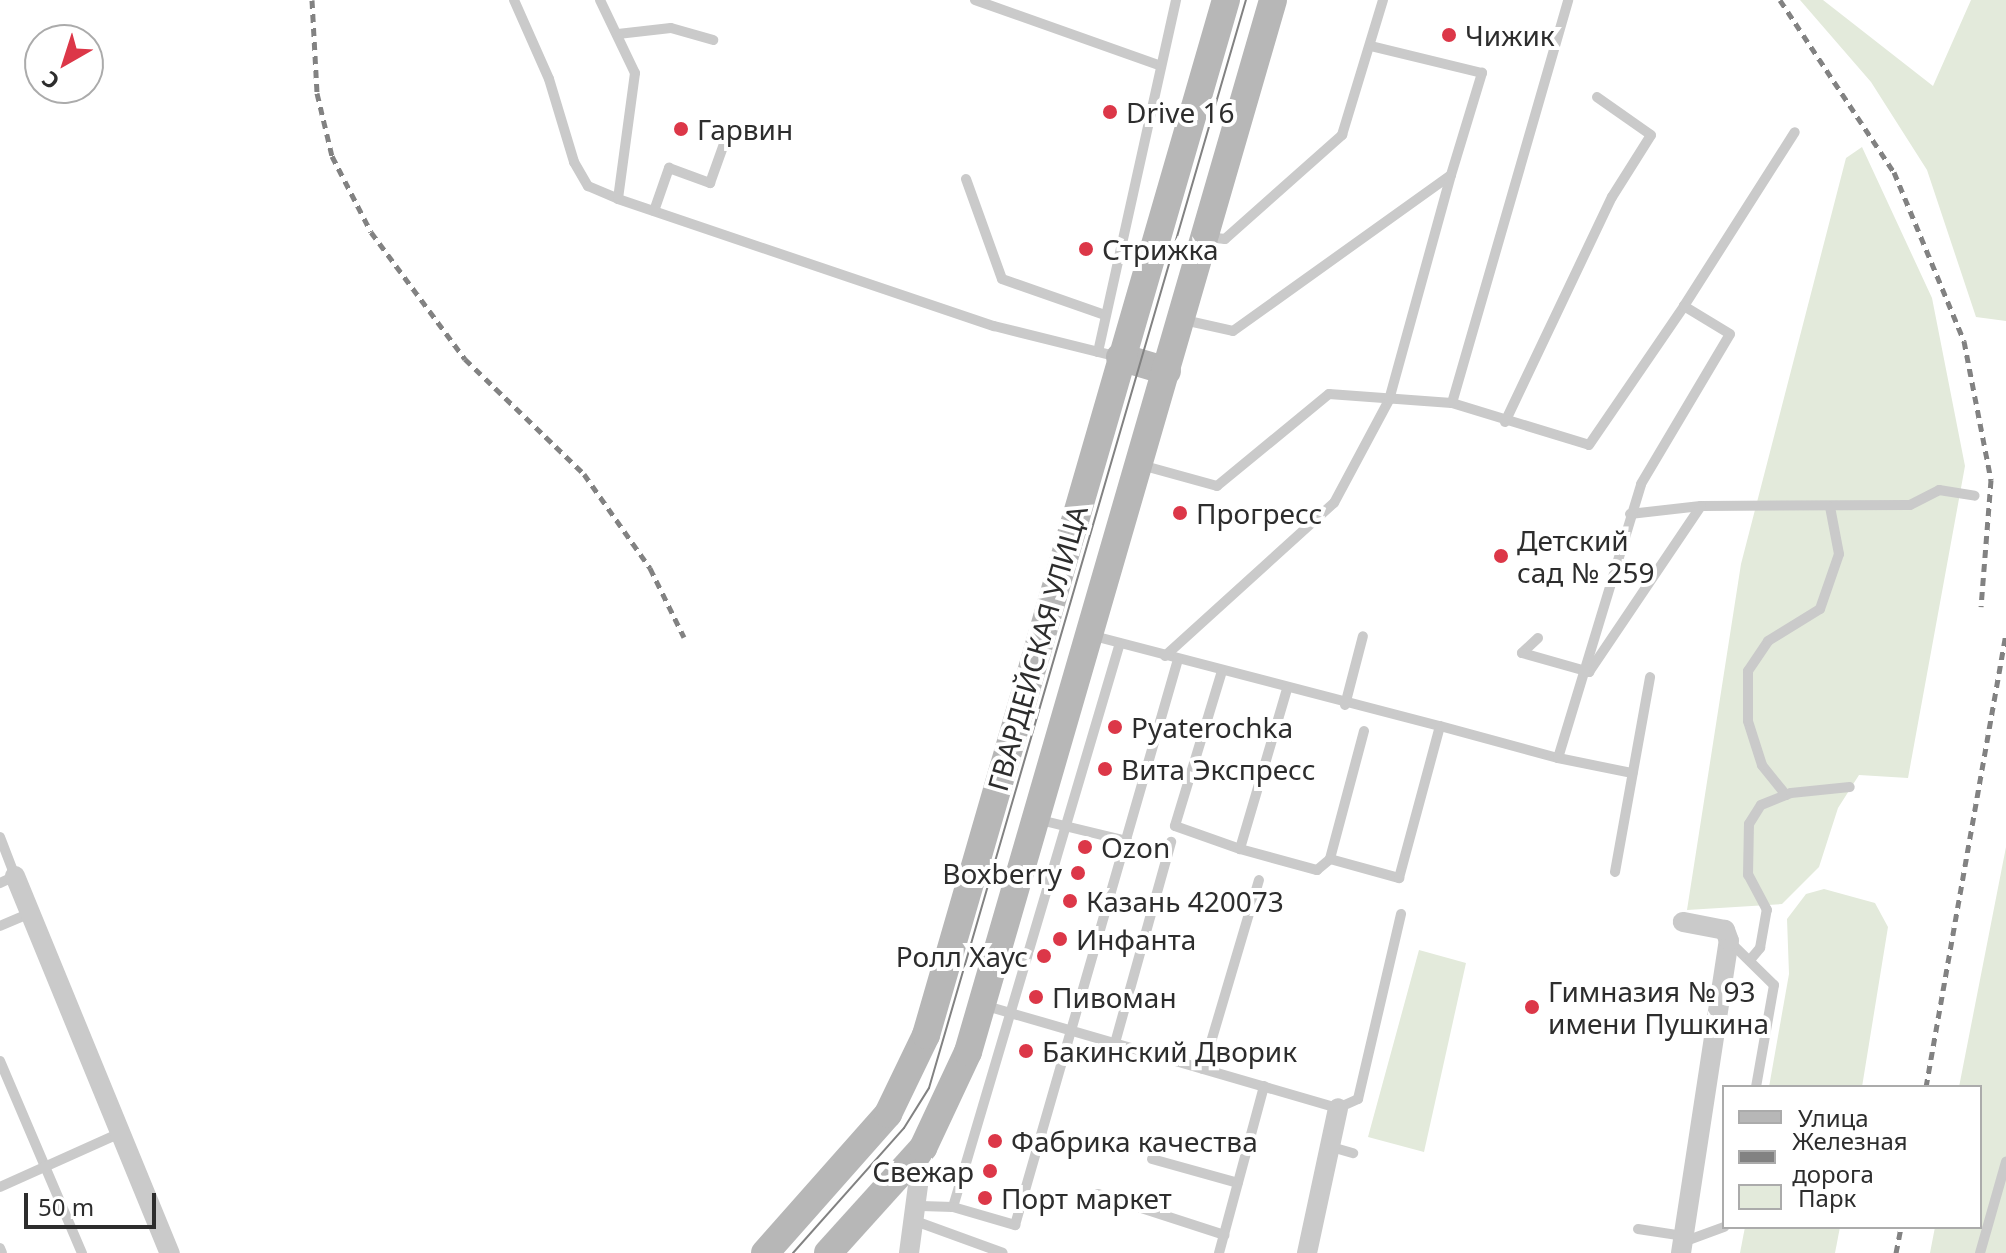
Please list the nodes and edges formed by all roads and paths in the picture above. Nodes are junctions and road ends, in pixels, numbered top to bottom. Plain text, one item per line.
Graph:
1 (514, 0) edge
2 (600, 0) edge
3 (975, 0) edge
4 (1017, 0) edge
5 (1176, 0) edge
6 (1226, 0) edge
7 (1273, 0) edge
8 (1383, 0) edge
9 (1568, 0) edge
10 (1013, 13) junction
11 (618, 34) junction
12 (713, 40) dead end
13 (1370, 46) junction
14 (1159, 65) junction
15 (1597, 97) dead end
16 (729, 130) dead end
17 (1795, 132) dead end
18 (1451, 175) junction
19 (966, 179) dead end
20 (618, 199) junction
21 (654, 211) junction
22 (1204, 237) junction
23 (1684, 306) junction
24 (1105, 315) junction
25 (1182, 319) junction
26 (1109, 354) junction
27 (1167, 371) junction
28 (1389, 400) junction
29 (1452, 403) junction
30 (1505, 422) junction
31 (1139, 465) junction
32 (1975, 496) dead end
33 (1701, 506) junction
34 (1830, 507) junction
35 (1630, 514) junction
36 (1090, 635) junction
37 (1363, 636) dead end
38 (1538, 638) dead end
39 (1120, 643) junction
40 (1165, 656) junction
41 (1178, 659) junction
42 (1222, 671) junction
43 (1589, 672) junction
44 (1650, 677) dead end
45 (1287, 689) junction
46 (1345, 705) junction
47 (1440, 726) junction
48 (1364, 731) dead end
49 (1558, 758) junction
50 (1632, 773) junction
51 (1850, 787) dead end
52 (1786, 795) junction
53 (1036, 819) junction
54 (1065, 826) junction
55 (0, 837) edge
56 (1127, 841) junction
57 (1171, 842) dead end
58 (1240, 849) junction
59 (1330, 859) junction
60 (1615, 872) dead end
61 (8, 880) edge
62 (1259, 880) dead end
63 (31, 913) junction
64 (1401, 914) dead end
65 (1683, 922) dead end
66 (0, 926) edge
67 (1729, 941) junction
68 (1750, 960) junction
69 (981, 1004) junction
70 (1010, 1012) junction
71 (1074, 1031) junction
72 (1115, 1043) junction
73 (0, 1061) edge
74 (1203, 1069) junction
75 (1756, 1085) edge
76 (1264, 1086) junction
77 (1338, 1108) junction
78 (118, 1134) junction
79 (923, 1148) junction
80 (1152, 1159) dead end
81 (2006, 1162) edge
82 (45, 1166) junction
83 (1238, 1183) junction
84 (0, 1187) edge
85 (1098, 1194) dead end
86 (953, 1207) junction
87 (919, 1214) junction
88 (1722, 1228) edge
89 (1638, 1229) dead end
90 (1224, 1235) junction
91 (1683, 1244) edge
92 (82, 1253) edge
93 (170, 1253) edge
94 (765, 1253) edge
95 (828, 1253) edge
96 (909, 1253) edge
97 (1003, 1253) edge
98 (1219, 1253) edge
99 (1307, 1253) edge
100 (1980, 1253) edge

1 - 20 lane
2 - 11 lane
3 - 10 lane
4 - 10 lane
5 - 14 lane
6 - 26 main road, ГВАРДЕЙСКАЯ УЛИЦА
7 - 22 main road, ГВАРДЕЙСКАЯ УЛИЦА
8 - 13 lane
9 - 29 lane
10 - 14 lane
11 - 12 lane
11 - 20 lane
13 - 18 lane
13 - 22 lane
14 - 24 lane
15 - 30 lane
16 - 21 lane
17 - 23 lane
18 - 25 lane
18 - 28 lane
19 - 24 lane
20 - 21 lane
21 - 26 lane
22 - 25 main road, ГВАРДЕЙСКАЯ УЛИЦА
23 - 30 lane
23 - 35 lane
24 - 26 lane
25 - 27 main road, ГВАРДЕЙСКАЯ УЛИЦА
26 - 27 main road
26 - 94 main road, ГВАРДЕЙСКАЯ УЛИЦА
27 - 31 main road, ГВАРДЕЙСКАЯ УЛИЦА
28 - 29 lane
28 - 31 lane
28 - 40 lane
29 - 30 lane
31 - 36 main road, ГВАРДЕЙСКАЯ УЛИЦА
32 - 34 lane
33 - 34 lane
33 - 35 lane
33 - 43 lane
34 - 52 lane
35 - 43 lane
36 - 39 lane
36 - 53 main road, ГВАРДЕЙСКАЯ УЛИЦА
37 - 46 lane
38 - 43 lane
39 - 40 lane
39 - 54 lane
40 - 41 lane
41 - 42 lane
41 - 56 lane
42 - 45 lane
42 - 58 lane
43 - 49 lane
44 - 50 lane
45 - 46 lane
45 - 58 lane
46 - 47 lane
47 - 49 lane
47 - 59 lane
48 - 59 lane
49 - 50 lane
50 - 60 lane
51 - 52 lane
52 - 68 lane
53 - 54 lane
53 - 69 main road, ГВАРДЕЙСКАЯ УЛИЦА
54 - 56 lane
54 - 70 lane
55 - 61 lane
56 - 71 lane
57 - 72 lane
58 - 59 lane
61 - 63 street
62 - 74 lane
63 - 66 lane
63 - 78 street
64 - 77 lane
65 - 67 street
67 - 68 lane
67 - 91 street
68 - 75 lane
69 - 70 lane
69 - 79 main road, ГВАРДЕЙСКАЯ УЛИЦА
70 - 71 lane
70 - 86 lane
71 - 72 lane
71 - 86 lane
72 - 74 lane
73 - 82 lane
74 - 76 lane
76 - 77 lane
76 - 83 lane
77 - 99 street
78 - 82 lane
78 - 93 street
79 - 87 street
79 - 95 main road, ГВАРДЕЙСКАЯ УЛИЦА
80 - 83 lane
81 - 100 lane
82 - 84 lane
82 - 92 lane
83 - 90 lane
85 - 90 lane
86 - 87 lane
87 - 96 street
87 - 97 lane
88 - 91 lane
89 - 91 lane
90 - 98 lane

